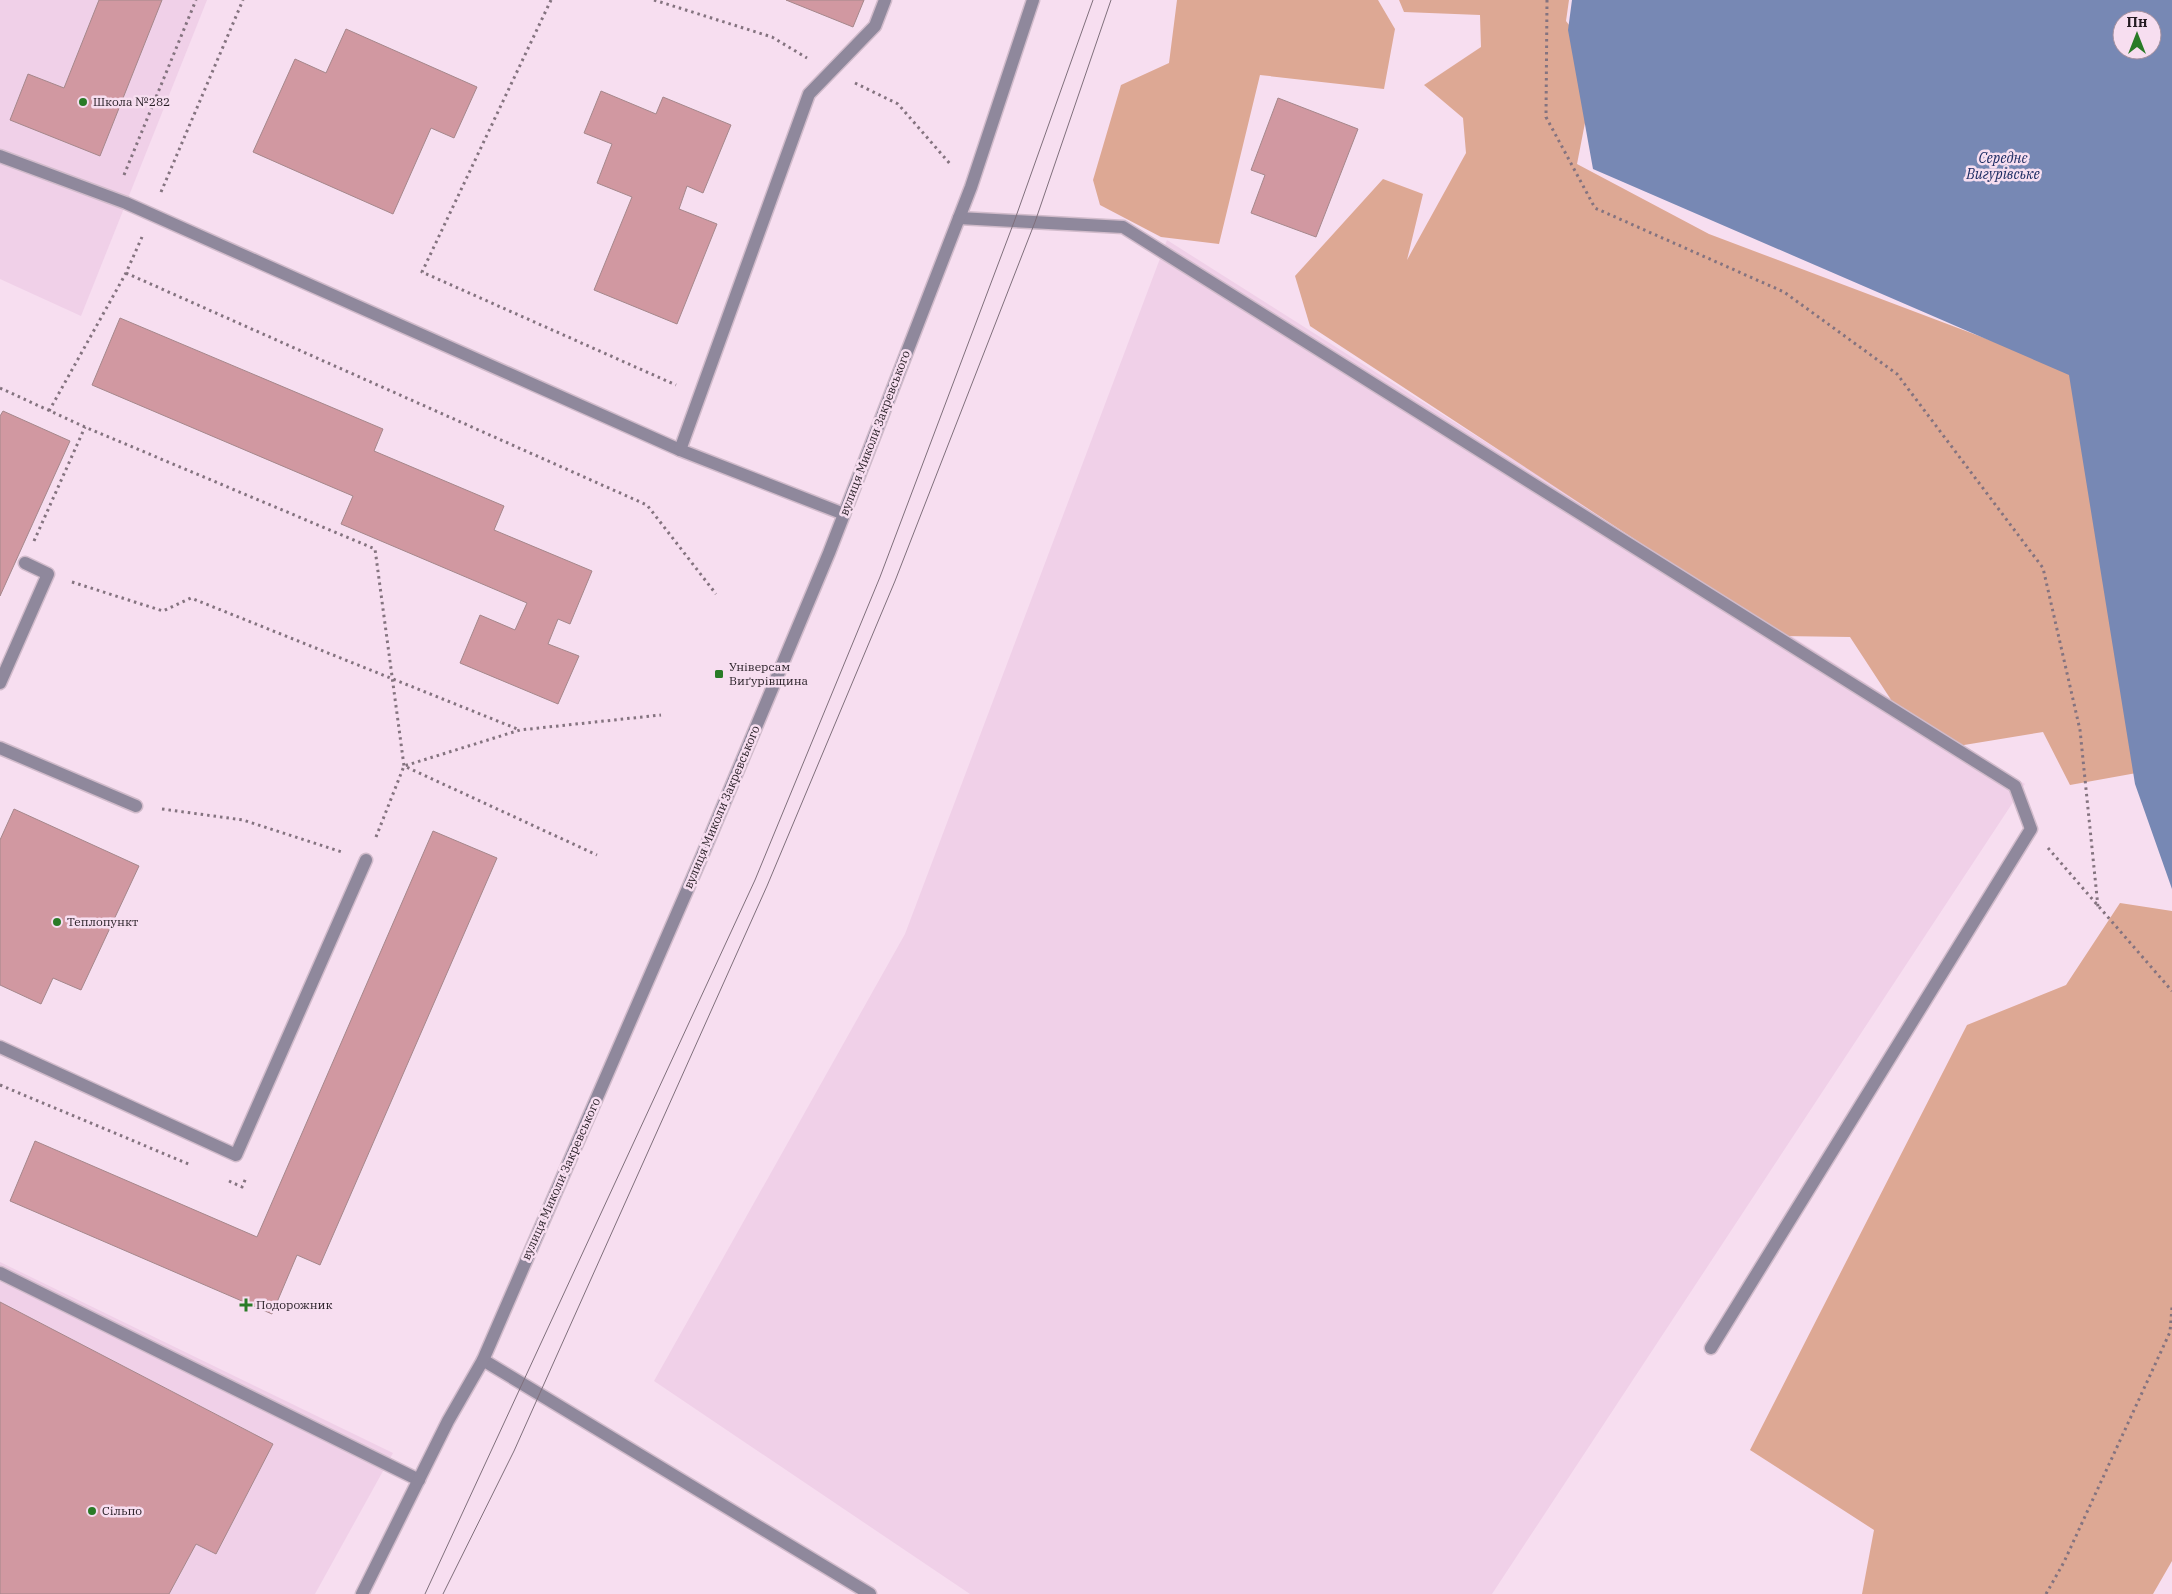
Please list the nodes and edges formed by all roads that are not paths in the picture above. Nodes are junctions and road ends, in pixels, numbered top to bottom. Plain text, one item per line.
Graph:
1 (885, 0) edge
2 (1034, 0) edge
3 (0, 156) edge
4 (959, 218) junction
5 (680, 450) junction
6 (844, 514) junction
7 (24, 564) road end
8 (0, 683) edge
9 (0, 748) edge
10 (136, 806) road end
11 (366, 860) road end
12 (0, 1046) edge
13 (0, 1273) edge
14 (1711, 1348) dead end
15 (483, 1360) junction
16 (419, 1480) junction
17 (362, 1594) edge
18 (870, 1594) edge

1 - 5 street
2 - 4 street, вулиця Миколи Закревського
3 - 5 street
4 - 6 street, вулиця Миколи Закревського
4 - 14 street
5 - 6 street
6 - 15 street, вулиця Миколи Закревського
7 - 8 street
9 - 10 street
11 - 12 street
13 - 16 street
15 - 16 street, вулиця Миколи Закревського
15 - 18 street
16 - 17 street, вулиця Миколи Закревського

